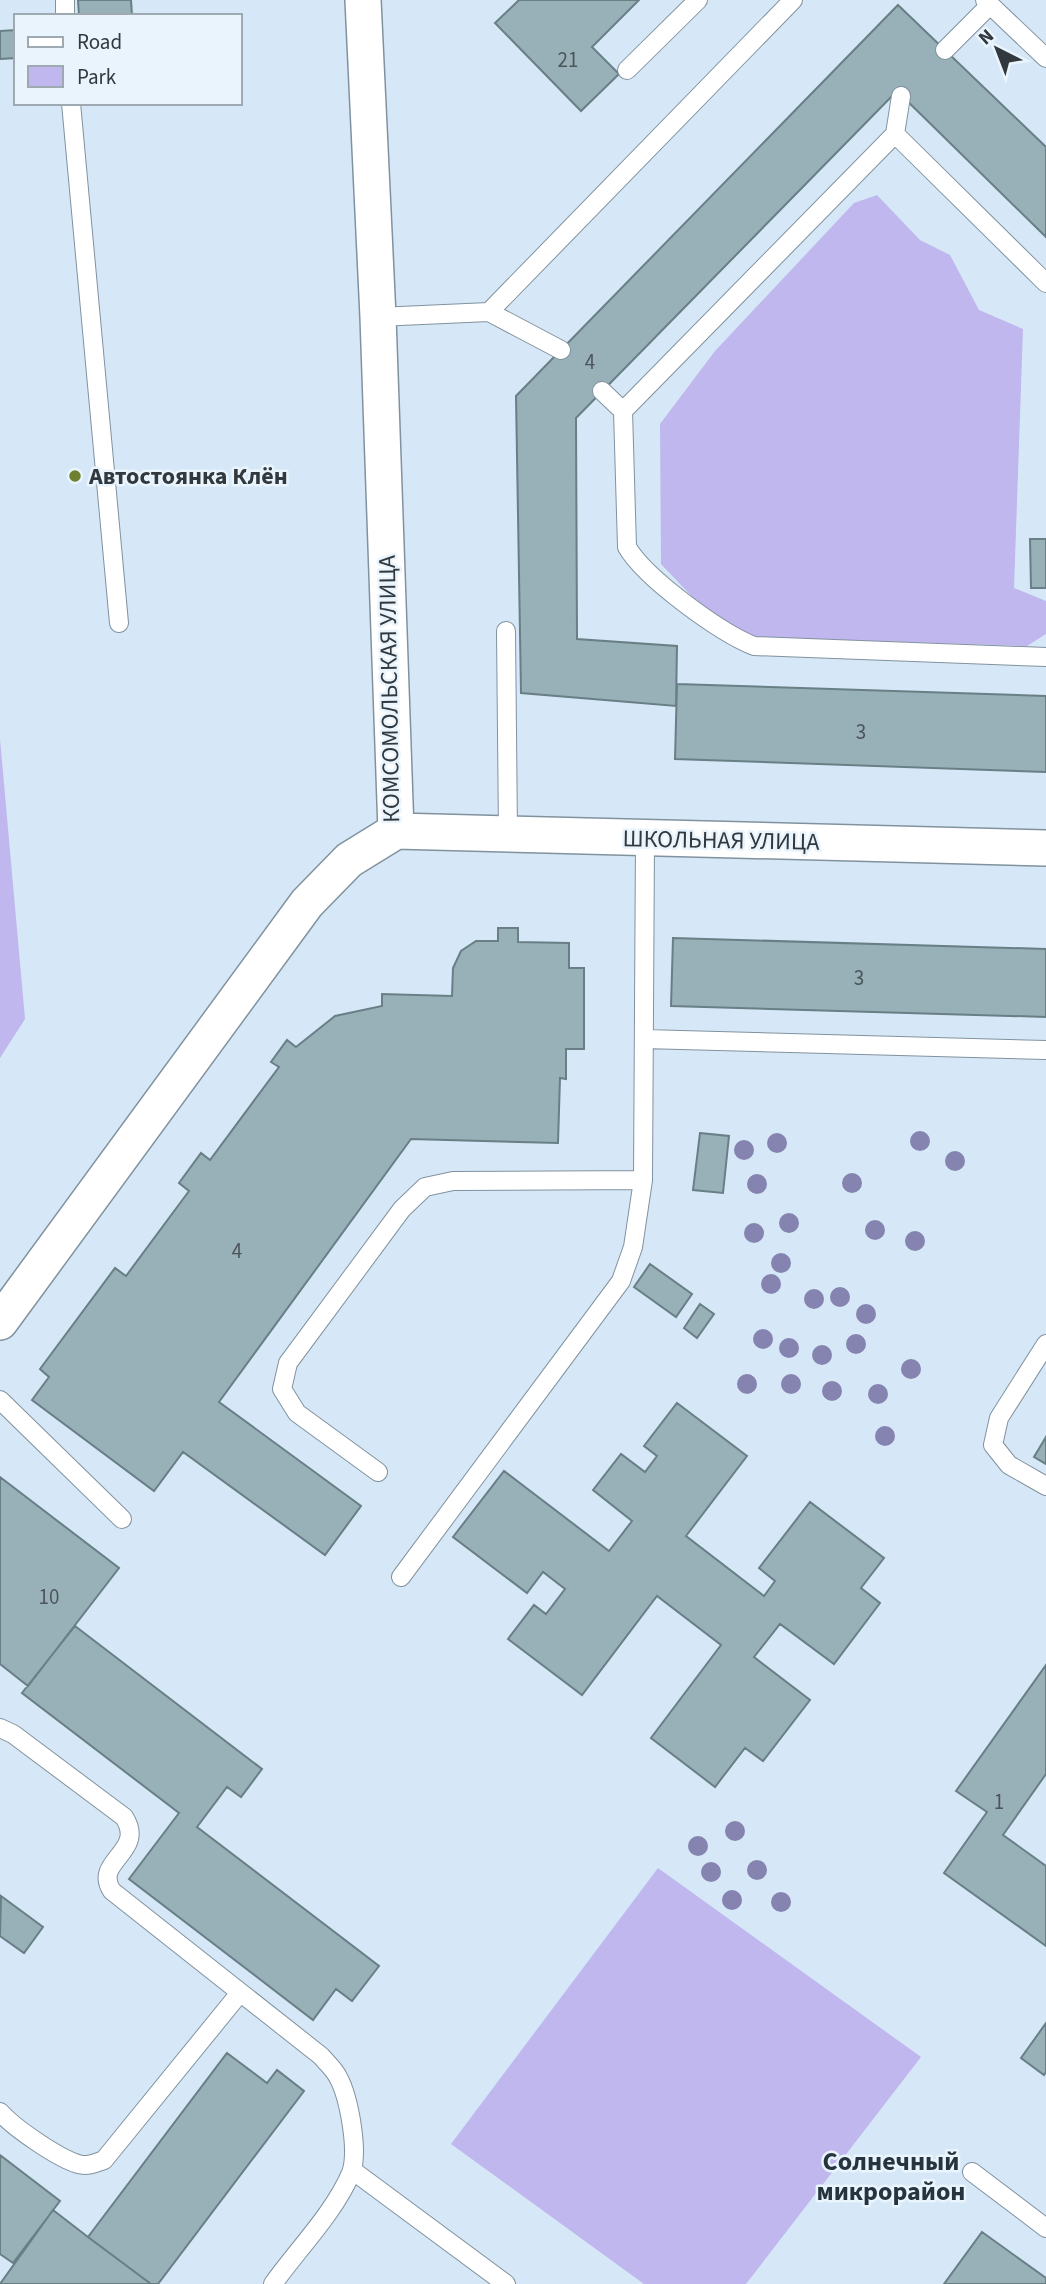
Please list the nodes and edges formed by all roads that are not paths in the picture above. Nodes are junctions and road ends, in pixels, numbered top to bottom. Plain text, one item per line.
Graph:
1 (363, 0) edge
2 (698, 0) edge
3 (793, 0) edge
4 (987, 2) edge
5 (945, 50) dead end
6 (1046, 58) edge
7 (627, 70) dead end
8 (901, 96) dead end
9 (71, 105) edge
10 (895, 134) junction
11 (1046, 284) edge
12 (489, 312) junction
13 (379, 317) junction
14 (561, 350) dead end
15 (602, 391) dead end
16 (623, 411) junction
17 (119, 623) dead end
18 (506, 631) dead end
19 (1046, 657) edge
20 (396, 831) junction
21 (508, 834) junction
22 (645, 839) junction
23 (1046, 848) edge
24 (645, 1039) junction
25 (1046, 1050) edge
26 (643, 1180) junction
27 (0, 1322) edge
28 (1046, 1344) edge
29 (0, 1400) edge
30 (378, 1472) dead end
31 (1046, 1486) edge
32 (122, 1519) dead end
33 (401, 1577) dead end
34 (0, 1728) edge
35 (239, 1994) junction
36 (0, 2112) edge
37 (352, 2171) junction
38 (972, 2172) dead end
39 (1046, 2228) edge
40 (273, 2284) edge
41 (506, 2284) edge

1 - 13 street, КОМСОМОЛЬСКАЯ УЛИЦА
2 - 7 lane
3 - 12 lane
4 - 5 lane
4 - 6 lane
8 - 10 lane
9 - 17 lane
10 - 11 lane
10 - 16 lane
12 - 13 lane
12 - 14 lane
13 - 20 street, КОМСОМОЛЬСКАЯ УЛИЦА
15 - 16 lane
16 - 19 lane
18 - 21 lane
20 - 21 street, ШКОЛЬНАЯ УЛИЦА
20 - 27 street, КОМСОМОЛЬСКАЯ УЛИЦА
21 - 22 street, ШКОЛЬНАЯ УЛИЦА
22 - 23 street, ШКОЛЬНАЯ УЛИЦА
22 - 24 lane
24 - 25 lane
24 - 26 lane
26 - 30 lane
26 - 33 lane
28 - 31 lane
29 - 32 lane
34 - 35 lane
35 - 36 lane
35 - 37 lane
37 - 40 lane
37 - 41 lane
38 - 39 lane

